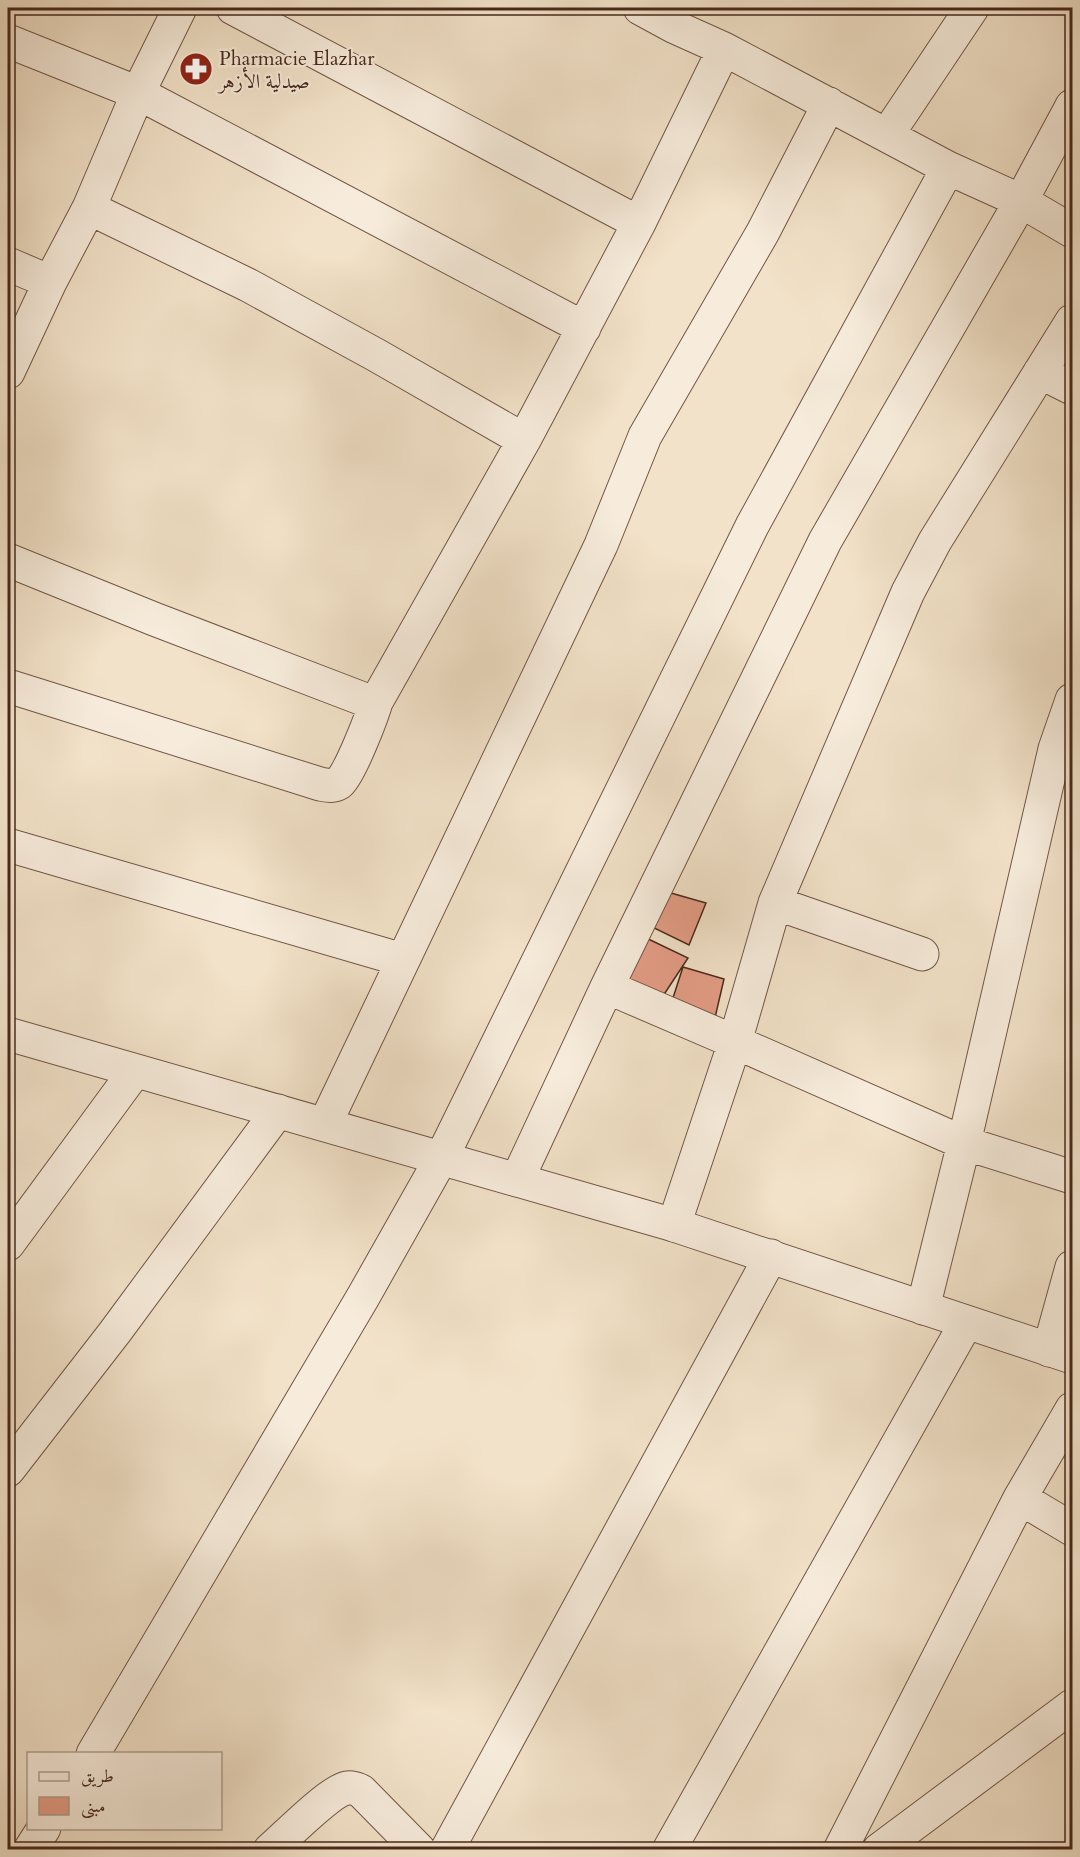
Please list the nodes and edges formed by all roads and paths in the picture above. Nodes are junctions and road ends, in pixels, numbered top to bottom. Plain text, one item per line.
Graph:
1 (180, 8) edge
2 (233, 8) edge
3 (640, 8) edge
4 (972, 8) edge
5 (682, 17) edge
6 (8, 41) edge
7 (724, 49) junction
8 (138, 93) junction
9 (829, 104) junction
10 (1072, 106) edge
11 (887, 135) junction
12 (948, 168) junction
13 (1021, 201) junction
14 (89, 208) junction
15 (639, 223) junction
16 (1072, 231) edge
17 (8, 264) edge
18 (50, 282) junction
19 (1072, 321) edge
20 (584, 328) junction
21 (8, 372) edge
22 (1040, 372) junction
23 (1072, 388) edge
24 (524, 440) junction
25 (8, 560) edge
26 (8, 686) edge
27 (1072, 700) edge
28 (376, 702) junction
29 (1064, 752) edge
30 (8, 845) edge
31 (775, 903) junction
32 (922, 954) dead end
33 (403, 960) junction
34 (607, 987) junction
35 (8, 1034) edge
36 (735, 1042) junction
37 (135, 1071) junction
38 (278, 1111) junction
39 (325, 1124) junction
40 (964, 1143) junction
41 (442, 1158) junction
42 (1072, 1177) edge
43 (517, 1180) junction
44 (674, 1225) junction
45 (8, 1244) edge
46 (771, 1256) junction
47 (1072, 1268) edge
48 (922, 1308) junction
49 (966, 1323) junction
50 (1061, 1353) edge
51 (1072, 1409) edge
52 (8, 1470) edge
53 (1020, 1498) junction
54 (1072, 1529) edge
55 (1072, 1706) edge
56 (94, 1752) edge
57 (43, 1830) edge
58 (30, 1850) edge
59 (270, 1850) edge
60 (419, 1850) edge
61 (447, 1850) edge
62 (669, 1850) edge
63 (840, 1850) edge
64 (879, 1850) edge

1 - 8 street
2 - 15 street
3 - 5 street
4 - 11 street
5 - 7 street
6 - 8 street
7 - 9 street
7 - 15 street
8 - 14 street
8 - 20 street
9 - 11 street
9 - 33 street
10 - 13 street
11 - 12 street
12 - 13 street
12 - 41 street
13 - 16 street
13 - 34 street
14 - 18 street
14 - 24 street
15 - 20 street
17 - 18 street
18 - 21 street
19 - 22 street
20 - 24 street
22 - 23 street
22 - 31 street
24 - 28 street
25 - 28 street
26 - 28 street
27 - 29 street
29 - 40 street
30 - 33 street
31 - 32 street
31 - 36 street
33 - 39 street
34 - 36 street
34 - 43 street
35 - 37 street
36 - 40 street
36 - 44 street
37 - 38 street
37 - 45 street
38 - 39 street
38 - 52 street
39 - 41 street
40 - 42 street
40 - 48 street
41 - 43 street
41 - 56 street
43 - 44 street
44 - 46 street
46 - 48 street
46 - 61 street
47 - 50 street
48 - 49 street
49 - 50 street
49 - 62 street
51 - 53 street
53 - 54 street
53 - 63 street
55 - 64 street
57 - 58 street
59 - 60 street

